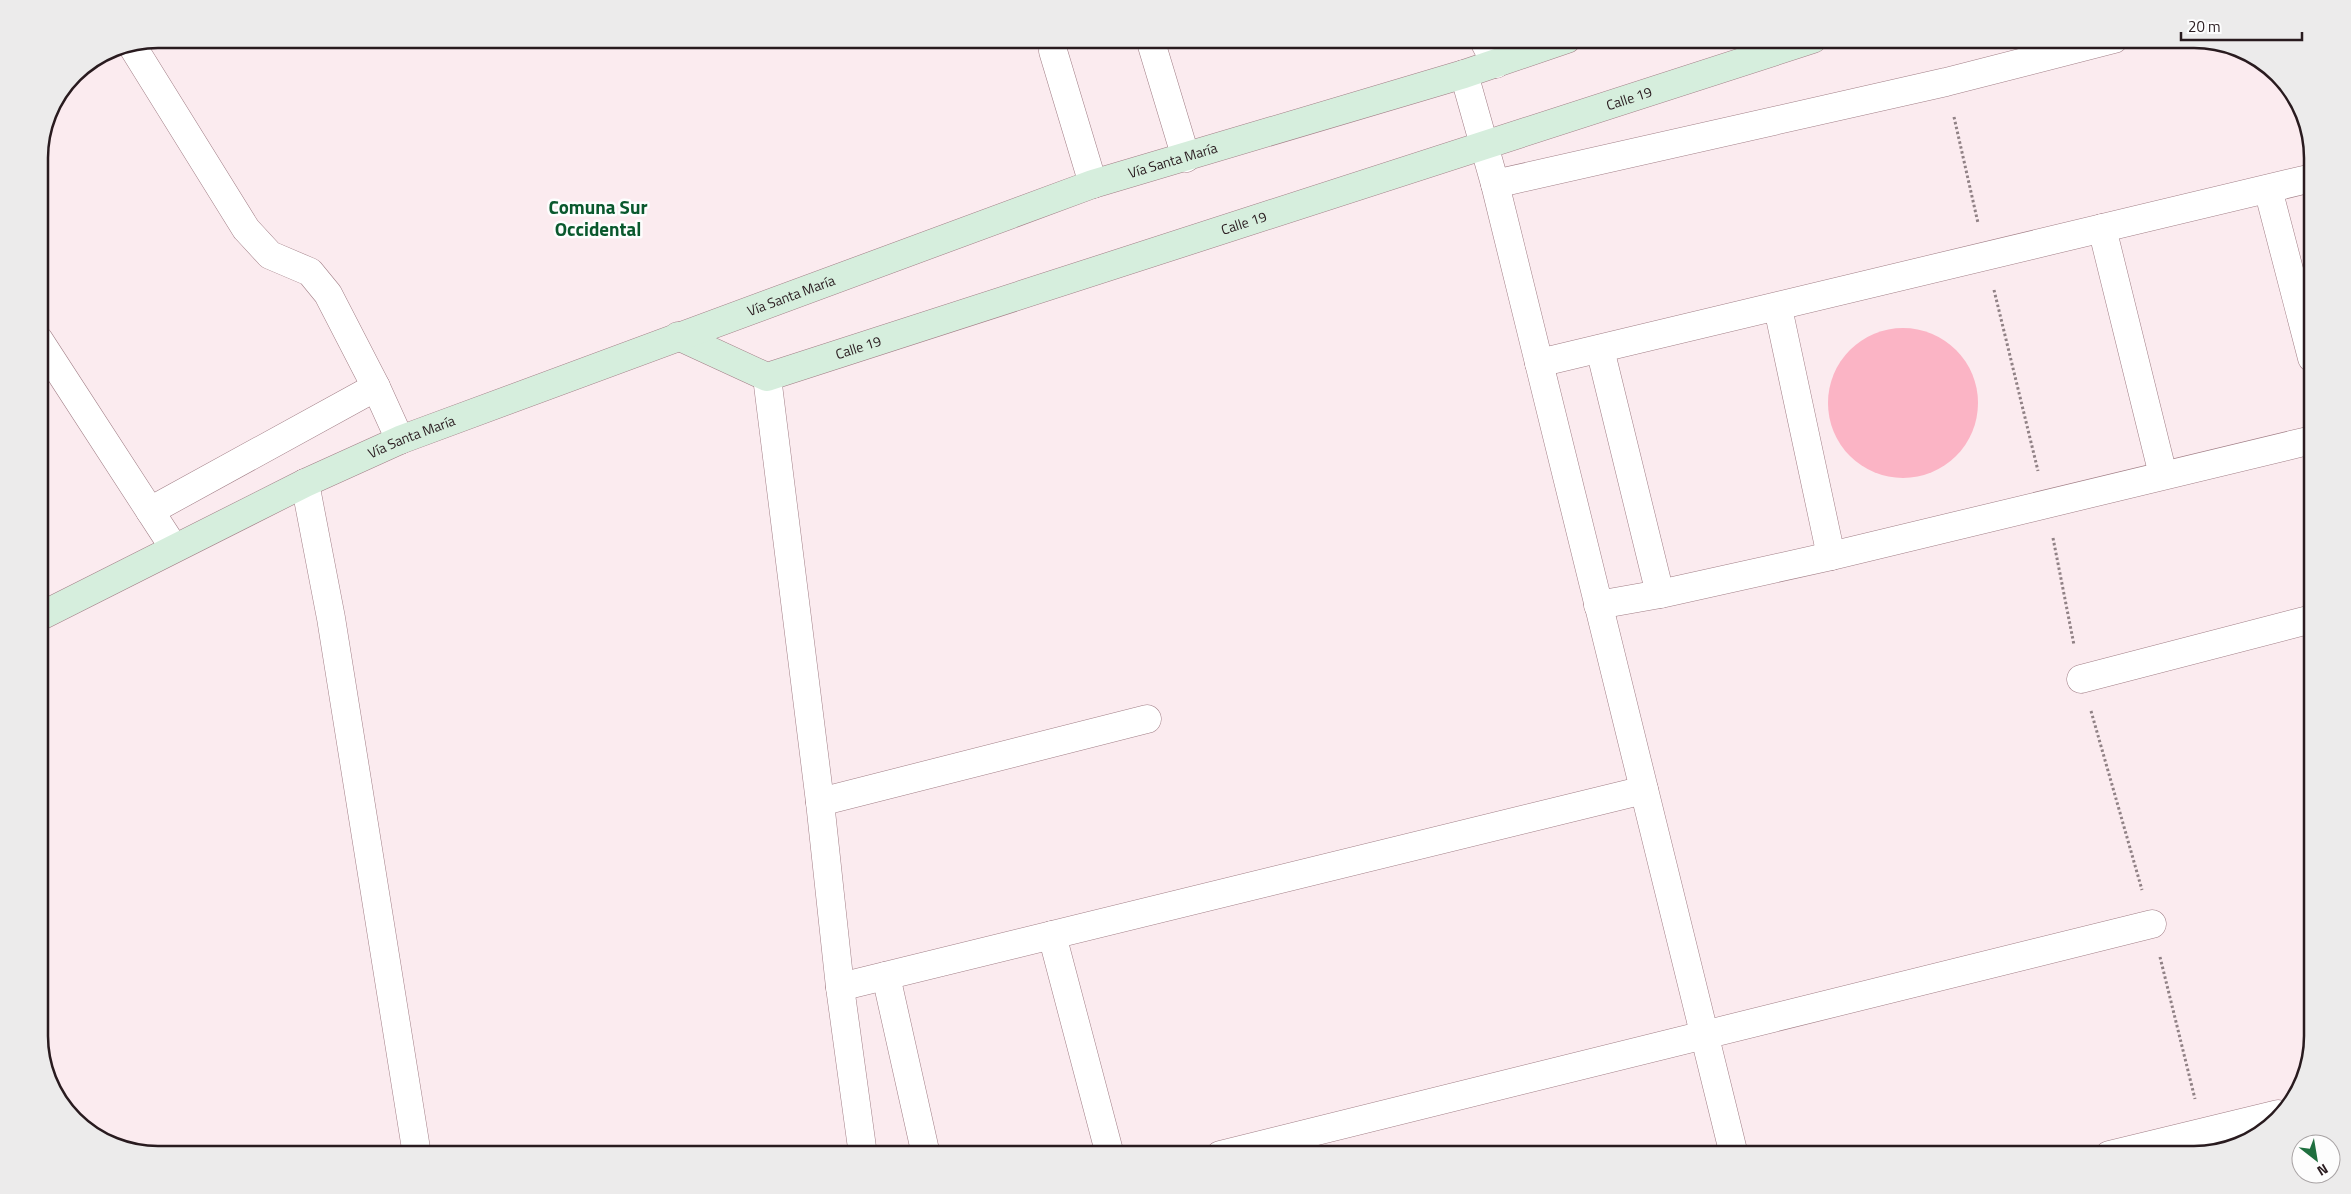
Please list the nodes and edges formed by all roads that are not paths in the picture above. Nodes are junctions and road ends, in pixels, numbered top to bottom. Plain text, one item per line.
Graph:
1 (1153, 48) edge
2 (1488, 48) edge
3 (1541, 48) edge
4 (1785, 48) edge
5 (2079, 48) edge
6 (135, 50) edge
7 (1053, 51) dead end
8 (1496, 64) junction
9 (1464, 74) junction
10 (1486, 146) junction
11 (1186, 158) junction
12 (2303, 180) edge
13 (1093, 184) junction
14 (1495, 184) junction
15 (2268, 189) junction
16 (2102, 228) junction
17 (1778, 308) junction
18 (2303, 324) edge
19 (678, 336) junction
20 (1600, 349) junction
21 (48, 354) edge
22 (1539, 363) junction
23 (767, 376) junction
24 (376, 387) junction
25 (400, 440) junction
26 (2303, 442) edge
27 (2163, 475) junction
28 (305, 482) junction
29 (150, 511) junction
30 (174, 548) junction
31 (1831, 556) junction
32 (1660, 594) junction
33 (1598, 605) junction
34 (48, 612) edge
35 (2304, 621) edge
36 (2081, 679) dead end
37 (1147, 719) dead end
38 (1644, 790) junction
39 (820, 802) junction
40 (2152, 924) dead end
41 (1052, 935) junction
42 (886, 976) junction
43 (840, 987) junction
44 (1704, 1035) junction
45 (2267, 1118) edge
46 (2205, 1142) edge
47 (416, 1146) edge
48 (862, 1146) edge
49 (924, 1146) edge
50 (1108, 1146) edge
51 (1256, 1146) edge
52 (1732, 1146) edge
53 (2175, 1146) edge

1 - 11 street
2 - 8 street
3 - 8 main road, Vía Santa María
4 - 10 main road, Calle 19
5 - 14 street
6 - 24 street
7 - 13 street
8 - 9 main road, Vía Santa María
9 - 10 street
9 - 11 main road, Vía Santa María
10 - 14 street
10 - 23 main road, Calle 19
11 - 13 main road, Vía Santa María
12 - 15 street
13 - 19 main road, Vía Santa María
14 - 22 street
15 - 16 street
15 - 18 street
16 - 17 street
16 - 27 street
17 - 20 street
17 - 31 street
19 - 23 main road
19 - 25 main road, Vía Santa María
20 - 22 street
20 - 32 street
21 - 29 street
22 - 33 street
23 - 39 street
24 - 25 street
24 - 29 street
25 - 28 main road, Vía Santa María
26 - 27 street
27 - 31 street
28 - 30 main road, Vía Santa María
28 - 47 street
29 - 30 street
30 - 34 main road, Vía Santa María
31 - 32 street
32 - 33 street
33 - 38 street
35 - 36 street
37 - 39 street
38 - 41 street
38 - 44 street
39 - 43 street
40 - 44 street
41 - 42 street
41 - 50 street
42 - 43 street
42 - 49 street
43 - 48 street
44 - 51 street
44 - 52 street
45 - 46 street
46 - 53 street

